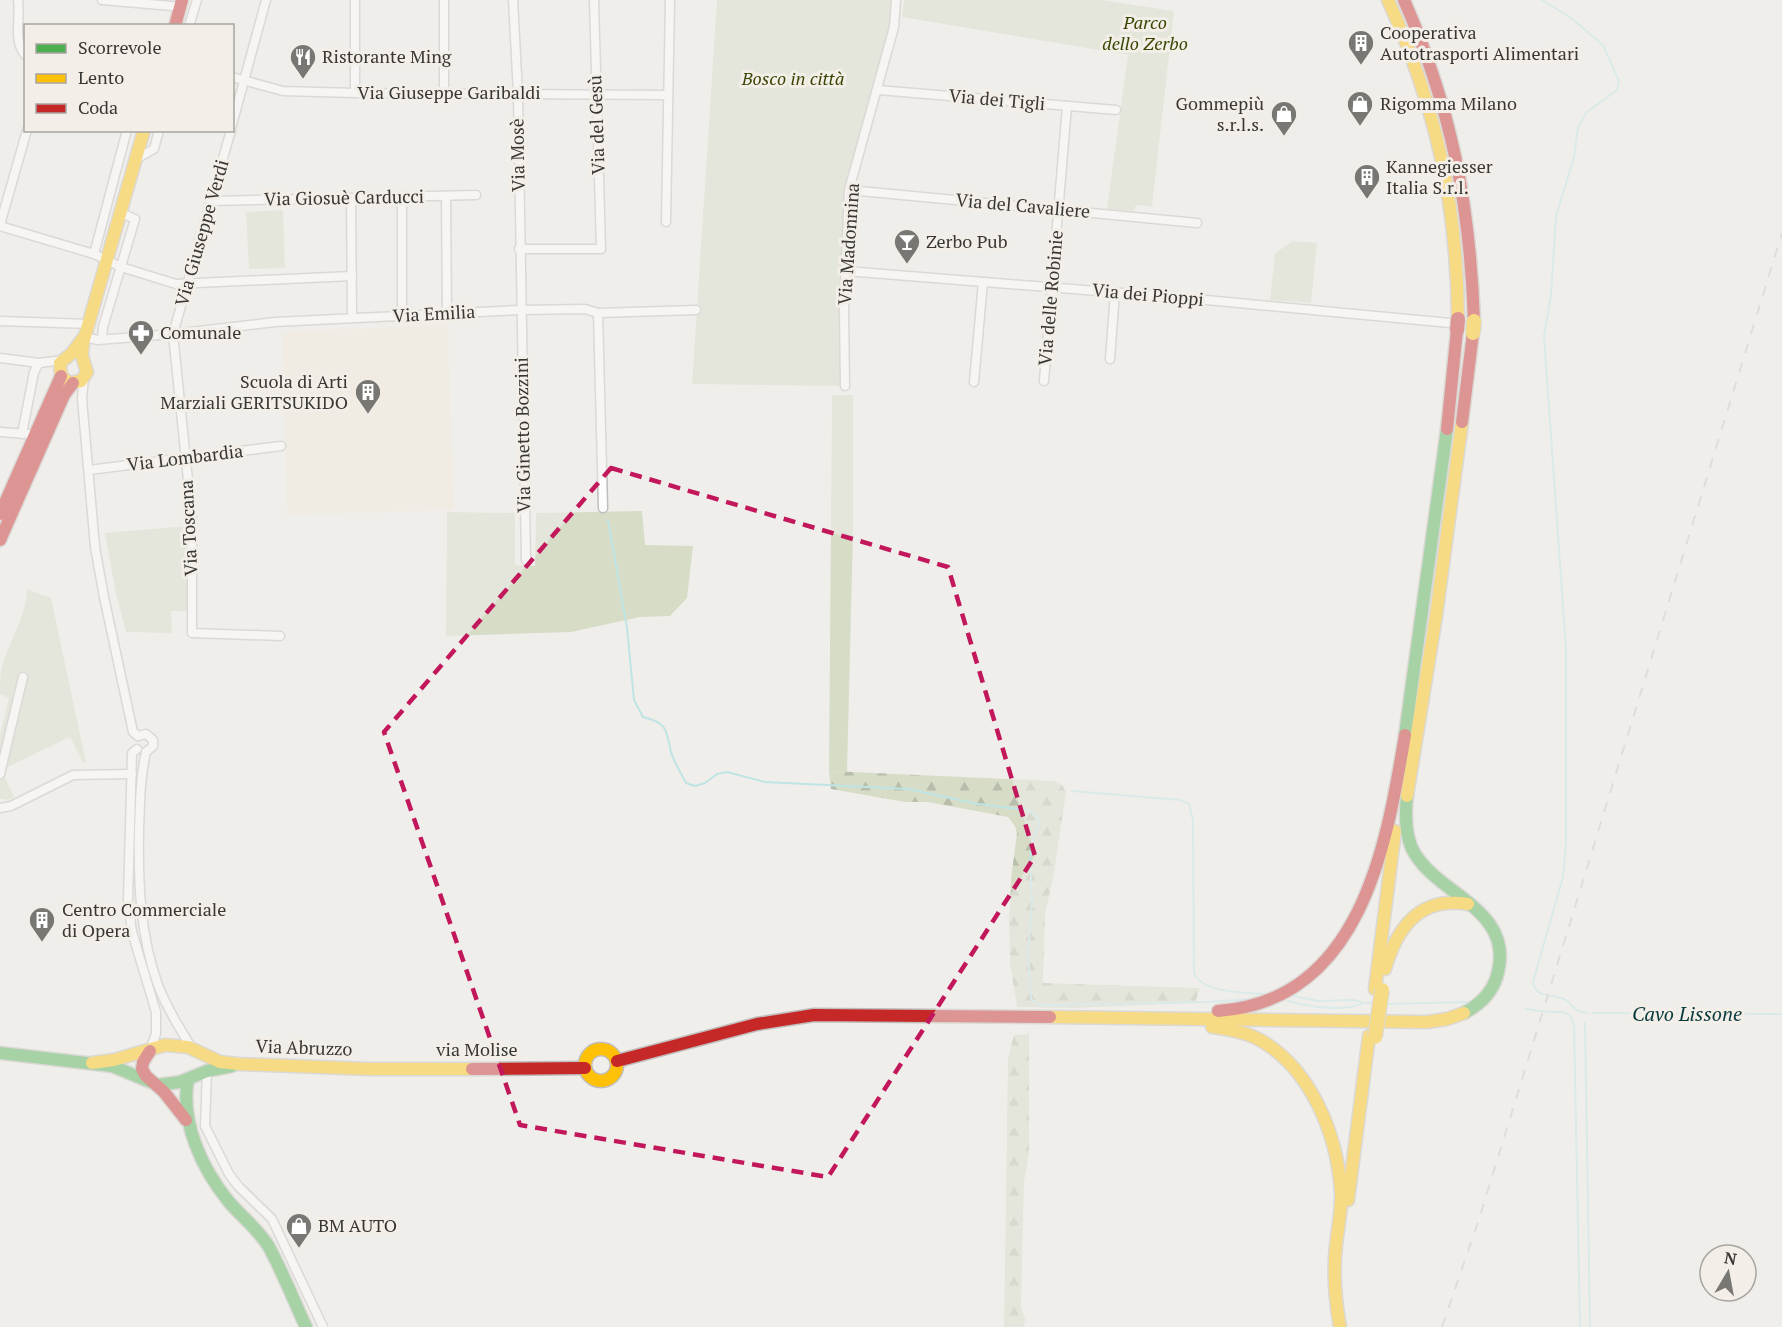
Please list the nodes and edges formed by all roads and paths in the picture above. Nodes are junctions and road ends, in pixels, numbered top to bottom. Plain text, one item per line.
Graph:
1 (18, 0) edge
2 (102, 0) edge
3 (197, 0) edge
4 (266, 0) edge
5 (355, 0) edge
6 (444, 0) edge
7 (513, 0) edge
8 (594, 0) edge
9 (670, 0) edge
10 (896, 0) edge
11 (1388, 0) edge
12 (1404, 0) edge
13 (115, 1) edge
14 (177, 3) edge
15 (175, 24) edge
16 (190, 24) edge
17 (24, 53) edge
18 (234, 77) edge
19 (245, 80) junction
20 (878, 90) junction
21 (355, 93) junction
22 (444, 94) junction
23 (518, 94) junction
24 (596, 94) junction
25 (668, 94) junction
26 (1067, 106) junction
27 (1116, 110) dead end
28 (234, 118) edge
29 (26, 132) edge
30 (128, 132) edge
31 (143, 132) edge
32 (158, 132) edge
33 (230, 132) edge
34 (136, 159) junction
35 (849, 190) junction
36 (476, 195) dead end
37 (402, 196) junction
38 (446, 196) junction
39 (351, 198) junction
40 (212, 201) junction
41 (1060, 210) junction
42 (121, 213) junction
43 (666, 222) dead end
44 (1197, 223) dead end
45 (0, 226) edge
46 (519, 249) junction
47 (100, 257) junction
48 (121, 267) junction
49 (846, 271) junction
50 (352, 276) junction
51 (983, 282) junction
52 (188, 284) junction
53 (1051, 287) junction
54 (1115, 292) junction
55 (520, 310) junction
56 (696, 310) dead end
57 (598, 313) junction
58 (447, 314) junction
59 (402, 316) junction
60 (352, 318) junction
61 (0, 321) edge
62 (1455, 324) junction
63 (86, 331) junction
64 (173, 334) junction
65 (102, 339) junction
66 (0, 358) edge
67 (66, 358) junction
68 (83, 359) junction
69 (1110, 359) dead end
70 (39, 363) junction
71 (70, 379) junction
72 (1044, 381) dead end
73 (974, 382) dead end
74 (845, 386) dead end
75 (0, 432) edge
76 (34, 436) junction
77 (281, 446) dead end
78 (185, 457) junction
79 (89, 470) junction
80 (603, 508) dead end
81 (0, 514) edge
82 (0, 540) edge
83 (525, 560) dead end
84 (280, 636) dead end
85 (23, 677) dead end
86 (1417, 698) junction
87 (138, 736) junction
88 (141, 751) junction
89 (0, 774) edge
90 (132, 774) junction
91 (0, 808) edge
92 (1478, 908) junction
93 (1378, 989) junction
94 (1083, 1017) junction
95 (193, 1050) junction
96 (150, 1051) junction
97 (4, 1052) edge
98 (617, 1061) junction
99 (92, 1063) junction
100 (239, 1064) junction
101 (369, 1068) joint
102 (585, 1068) junction
103 (207, 1071) junction
104 (188, 1079) junction
105 (152, 1082) junction
106 (188, 1124) junction
107 (306, 1327) edge
108 (323, 1327) edge
109 (1341, 1327) edge

1 - 17 street
2 - 13 street
3 - 16 street
4 - 19 street
5 - 21 street
6 - 22 street
7 - 23 street, Via Mosè
8 - 24 street, Via del Gesù
9 - 25 street
10 - 20 street, Via Madonnina
11 - 62 main road
12 - 86 main road
13 - 14 street
14 - 15 main road
18 - 19 street, Via Giuseppe Garibaldi
19 - 21 street, Via Giuseppe Garibaldi
19 - 28 street
20 - 26 street, Via dei Tigli
20 - 35 street, Via Madonnina
21 - 22 street, Via Giuseppe Garibaldi
22 - 23 street, Via Giuseppe Garibaldi
23 - 24 street, Via Giuseppe Garibaldi
23 - 46 street, Via Mosè
24 - 25 street, Via Giuseppe Garibaldi
24 - 46 street, Via del Gesù
25 - 43 street
26 - 27 street, Via dei Tigli
26 - 41 street, Via delle Robinie
29 - 45 street
30 - 47 street
31 - 34 main road
32 - 34 street
33 - 40 street, Via Giuseppe Verdi
34 - 42 main road
35 - 41 street, Via del Cavaliere
35 - 49 street, Via Madonnina
36 - 38 street, Via Giosuè Carducci
37 - 38 street, Via Giosuè Carducci
37 - 39 street, Via Giosuè Carducci
37 - 59 street
38 - 58 street
39 - 40 street, Via Giosuè Carducci
39 - 50 street
40 - 52 street, Via Giuseppe Verdi
41 - 44 street, Via del Cavaliere
41 - 53 street, Via delle Robinie
42 - 47 main road
42 - 48 street
45 - 47 street
46 - 55 street, Via Mosè
47 - 48 street
47 - 63 main road
48 - 52 street
48 - 65 street
49 - 51 street, Via dei Pioppi
49 - 74 street, Via Madonnina
50 - 52 street
50 - 60 street
51 - 53 street, Via dei Pioppi
51 - 73 street
52 - 64 street, Via Giuseppe Verdi
53 - 54 street, Via dei Pioppi
53 - 72 street, Via delle Robinie
54 - 62 street, Via dei Pioppi
54 - 69 street
55 - 57 street, Via Emilia
55 - 58 street, Via Emilia
55 - 83 street, Via Ginetto Bozzini
56 - 57 street, Via Emilia
57 - 80 street
58 - 59 street, Via Emilia
59 - 60 street, Via Emilia
60 - 64 street, Via Emilia
61 - 63 street, Via Emilia
62 - 86 main road
63 - 65 street, Via Emilia
63 - 67 main road
63 - 68 main road
64 - 65 street, Via Emilia
64 - 78 street, Via Toscana
66 - 70 street
67 - 68 main road
67 - 70 street
67 - 71 main road
68 - 71 main road
70 - 71 street
70 - 76 street
71 - 76 main road
71 - 79 street
75 - 76 street
76 - 81 main road
76 - 82 main road
77 - 78 street, Via Lombardia
78 - 79 street, Via Lombardia
78 - 84 street, Via Toscana
79 - 87 street
85 - 89 street
86 - 92 main road
86 - 93 main road
86 - 94 main road
87 - 88 street
87 - 88 street
88 - 90 street
88 - 95 street
90 - 91 street
90 - 96 street
92 - 93 main road
92 - 94 main road
93 - 109 main road
94 - 98 main road
94 - 109 main road
95 - 96 main road
95 - 100 main road, Via Abruzzo
95 - 104 main road
96 - 99 main road
96 - 105 main road
97 - 99 main road
98 - 102 main road
98 - 102 main road
99 - 105 main road
100 - 101 main road, Via Abruzzo
100 - 103 main road, Via Abruzzo
101 - 102 main road, via Molise
103 - 104 main road, Via Abruzzo
103 - 108 street
104 - 105 main road
104 - 106 main road
105 - 106 main road
106 - 107 main road

